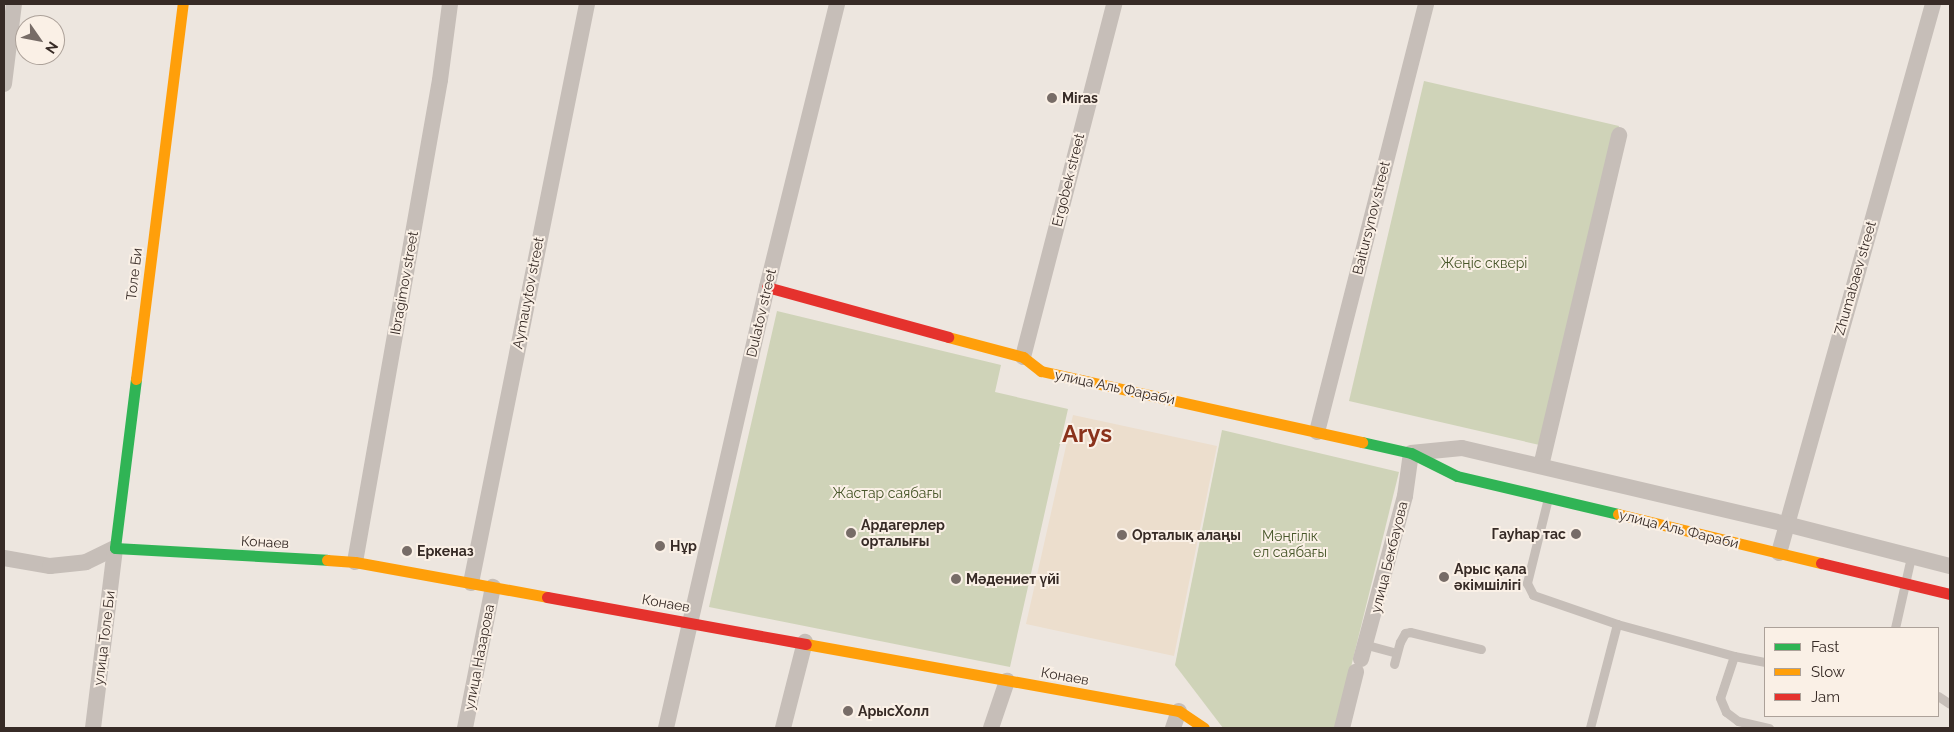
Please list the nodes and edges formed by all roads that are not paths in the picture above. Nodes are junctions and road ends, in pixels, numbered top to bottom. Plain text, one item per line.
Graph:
1 (14, 4) edge
2 (182, 4) edge
3 (450, 4) edge
4 (587, 4) edge
5 (836, 4) edge
6 (1114, 4) edge
7 (1426, 4) edge
8 (1933, 4) edge
9 (4, 84) edge
10 (1619, 136) dead end
11 (767, 286) junction
12 (1023, 357) junction
13 (1318, 432) junction
14 (1411, 453) junction
15 (1541, 466) junction
16 (1548, 496) junction
17 (1786, 524) junction
18 (114, 548) junction
19 (1779, 553) junction
20 (1911, 557) junction
21 (4, 558) edge
22 (355, 562) junction
23 (1950, 566) edge
24 (470, 583) junction
25 (1906, 584) junction
26 (494, 586) junction
27 (1950, 594) edge
28 (690, 623) junction
29 (1617, 624) junction
30 (1895, 627) edge
31 (805, 642) junction
32 (1481, 649) dead end
33 (1396, 653) junction
34 (1734, 656) junction
35 (1361, 659) junction
36 (1764, 662) edge
37 (1394, 664) dead end
38 (1007, 681) junction
39 (1939, 697) edge
40 (1950, 704) edge
41 (1179, 711) junction
42 (93, 728) edge
43 (465, 728) edge
44 (666, 728) edge
45 (783, 728) edge
46 (991, 728) edge
47 (1173, 728) edge
48 (1204, 728) edge
49 (1342, 728) edge
50 (1590, 728) edge
51 (1769, 728) edge

1 - 9 street
2 - 18 main road, Толе Би
3 - 22 street, Ibragimov street
4 - 24 street, Aymauytov street
5 - 11 street, Dulatov street
6 - 12 street, Ergobek street
7 - 13 street, Baitursynov street
8 - 17 street, Zhumabaev street
10 - 15 street
11 - 12 main road, улица Аль Фараби
11 - 28 street, Dulatov street
12 - 13 main road, улица Аль Фараби
13 - 14 main road, улица Аль Фараби
14 - 15 street, улица Аль Фараби
14 - 16 main road, улица Аль Фараби
14 - 35 street, улица Бекбауова
15 - 17 street, улица Аль Фараби
16 - 19 main road, улица Аль Фараби
16 - 29 lane
17 - 19 street, Zhumabaev street
17 - 20 street, улица Аль Фараби
18 - 21 street
18 - 22 main road, Конаев
18 - 42 street, улица Толе Би
19 - 25 main road, улица Аль Фараби
20 - 23 street, улица Аль Фараби
20 - 25 lane
22 - 24 main road, Конаев
24 - 26 main road, Конаев
25 - 27 main road, улица Аль Фараби
25 - 30 lane
26 - 28 main road, Конаев
26 - 43 street, улица Назарова
28 - 31 main road, Конаев
28 - 44 street, Dulatov street
29 - 34 lane
29 - 50 lane
31 - 38 main road, Конаев
31 - 45 street
32 - 33 lane
33 - 35 lane
33 - 37 lane
34 - 36 lane
34 - 51 lane
35 - 49 street, улица Бекбауова
38 - 41 main road, Конаев
38 - 46 street
39 - 40 lane
41 - 47 street
41 - 48 main road, Конаев

